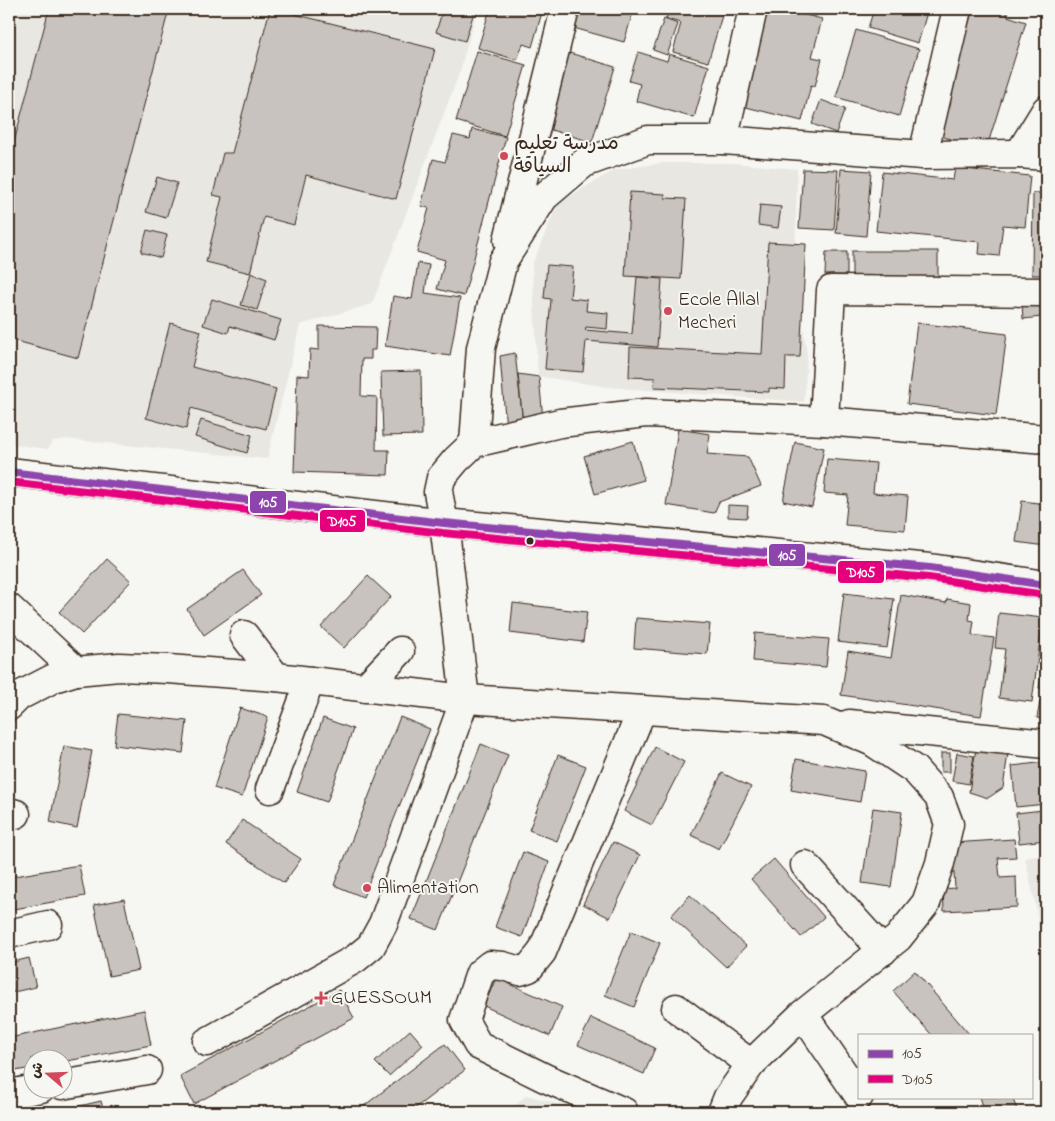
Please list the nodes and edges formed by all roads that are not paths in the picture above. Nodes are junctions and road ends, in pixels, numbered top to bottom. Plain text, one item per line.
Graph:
1 (565, 9) edge
2 (753, 9) edge
3 (957, 9) edge
4 (1046, 110) edge
5 (723, 140) junction
6 (1019, 154) junction
7 (923, 155) junction
8 (1046, 156) edge
9 (503, 261) junction
10 (1046, 292) edge
11 (824, 421) junction
12 (1046, 439) edge
13 (474, 443) junction
14 (9, 472) edge
15 (444, 523) junction
16 (1046, 585) edge
17 (9, 608) edge
18 (244, 635) dead end
19 (400, 651) dead end
20 (76, 671) junction
21 (276, 677) junction
22 (310, 681) junction
23 (365, 688) junction
24 (465, 699) junction
25 (9, 706) edge
26 (642, 710) junction
27 (824, 721) junction
28 (1046, 744) edge
29 (270, 788) dead end
30 (805, 865) dead end
31 (48, 925) dead end
32 (9, 934) edge
33 (883, 951) junction
34 (676, 1008) dead end
35 (803, 1014) junction
36 (207, 1042) dead end
37 (751, 1064) junction
38 (147, 1070) dead end
39 (72, 1083) edge
40 (22, 1092) edge
41 (9, 1094) edge
42 (858, 1095) edge
43 (860, 1098) edge
44 (624, 1112) edge
45 (722, 1112) edge
46 (861, 1112) edge

1 - 9 street
2 - 5 street
3 - 7 street
4 - 6 street
5 - 7 street
5 - 9 street
6 - 7 street
6 - 8 street
9 - 13 street
10 - 11 street
11 - 12 street
11 - 13 street
13 - 15 street
14 - 15 street
15 - 16 street
15 - 24 street
17 - 20 street
18 - 21 street
19 - 23 street
20 - 21 street
20 - 25 street
21 - 22 street
22 - 23 street
22 - 29 street
23 - 24 street
24 - 26 street
24 - 36 street
26 - 27 street
26 - 44 street
27 - 28 street
27 - 33 street
30 - 33 street
31 - 32 street
33 - 35 street
34 - 37 street
35 - 37 street
35 - 42 street
37 - 45 street
38 - 39 street
40 - 41 street
43 - 46 street

